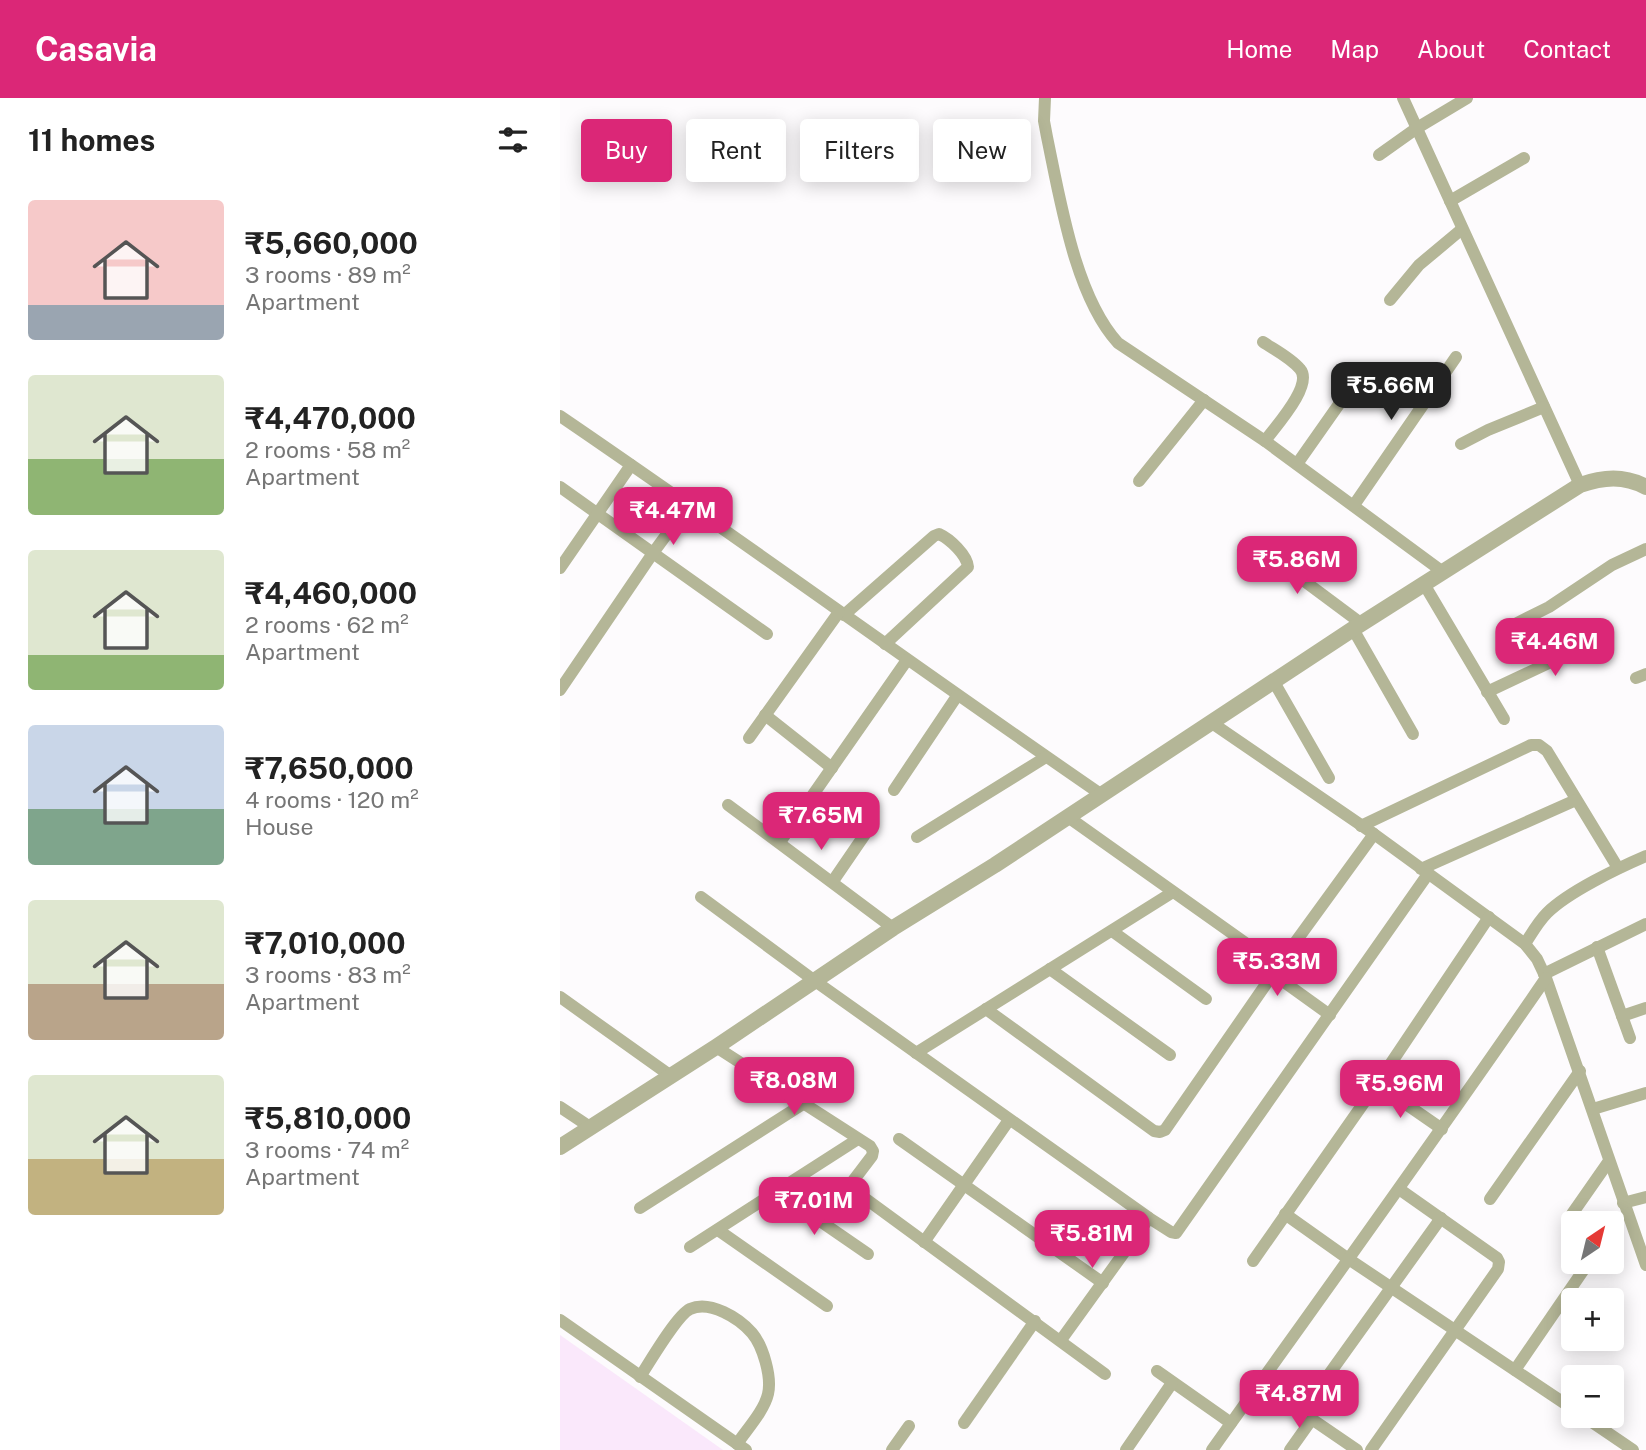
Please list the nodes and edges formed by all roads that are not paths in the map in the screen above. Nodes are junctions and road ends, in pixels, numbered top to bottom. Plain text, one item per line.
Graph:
1 (1045, 98) edge
2 (1403, 98) edge
3 (1467, 98) edge
4 (1417, 128) junction
5 (1379, 155) dead end
6 (1524, 158) dead end
7 (1450, 201) junction
8 (1462, 229) junction
9 (1390, 300) dead end
10 (1263, 342) dead end
11 (1457, 357) dead end
12 (1349, 390) dead end
13 (1204, 400) junction
14 (1544, 407) junction
15 (560, 416) edge
16 (1265, 441) junction
17 (1461, 444) dead end
18 (1297, 464) junction
19 (631, 465) junction
20 (1139, 481) dead end
21 (1580, 485) junction
22 (560, 487) edge
23 (1646, 487) edge
24 (689, 504) junction
25 (1354, 505) junction
26 (597, 513) junction
27 (1252, 542) dead end
28 (1646, 549) edge
29 (653, 553) junction
30 (560, 568) edge
31 (1443, 572) junction
32 (1424, 584) junction
33 (842, 614) junction
34 (1517, 623) dead end
35 (1358, 627) junction
36 (767, 634) dead end
37 (1608, 635) dead end
38 (885, 644) junction
39 (907, 660) junction
40 (1274, 682) junction
41 (560, 690) edge
42 (1487, 692) junction
43 (957, 696) junction
44 (765, 715) junction
45 (1504, 719) dead end
46 (1212, 723) junction
47 (1413, 734) dead end
48 (749, 738) dead end
49 (1046, 757) junction
50 (832, 768) junction
51 (1329, 778) dead end
52 (894, 790) dead end
53 (1102, 795) junction
54 (1576, 800) junction
55 (728, 805) dead end
56 (1068, 817) junction
57 (872, 824) dead end
58 (1361, 826) junction
59 (1374, 834) junction
60 (917, 837) dead end
61 (780, 842) junction
62 (1646, 856) edge
63 (1618, 868) junction
64 (1425, 871) junction
65 (833, 881) junction
66 (1173, 892) junction
67 (701, 897) dead end
68 (1489, 917) junction
69 (1646, 924) edge
70 (893, 928) junction
71 (1112, 930) junction
72 (1525, 944) junction
73 (1597, 947) junction
74 (1050, 969) junction
75 (1276, 970) junction
76 (1545, 976) junction
77 (814, 981) junction
78 (560, 997) edge
79 (1206, 999) dead end
80 (1646, 1008) edge
81 (986, 1009) junction
82 (1330, 1015) junction
83 (1622, 1016) junction
84 (1630, 1038) dead end
85 (716, 1047) junction
86 (916, 1053) junction
87 (1170, 1055) dead end
88 (1580, 1071) junction
89 (671, 1076) junction
90 (1377, 1084) junction
91 (1646, 1093) edge
92 (803, 1104) junction
93 (560, 1107) edge
94 (1593, 1109) junction
95 (1009, 1120) junction
96 (590, 1127) junction
97 (1443, 1129) junction
98 (858, 1139) junction
99 (899, 1139) dead end
100 (560, 1147) edge
101 (1609, 1161) junction
102 (965, 1184) junction
103 (1399, 1189) junction
104 (778, 1192) junction
105 (1646, 1197) edge
106 (1490, 1199) dead end
107 (1623, 1203) junction
108 (640, 1208) dead end
109 (1574, 1211) edge
110 (1285, 1213) junction
111 (1149, 1218) junction
112 (1441, 1218) junction
113 (718, 1230) junction
114 (924, 1242) junction
115 (690, 1247) dead end
116 (868, 1254) dead end
117 (1347, 1258) junction
118 (1253, 1261) dead end
119 (1646, 1265) edge
120 (1581, 1274) edge
121 (1103, 1283) junction
122 (1392, 1288) junction
123 (827, 1307) dead end
124 (560, 1320) edge
125 (1035, 1321) junction
126 (1455, 1330) junction
127 (1061, 1340) junction
128 (1515, 1370) junction
129 (1157, 1371) dead end
130 (1105, 1374) dead end
131 (640, 1377) junction
132 (1172, 1383) junction
133 (1259, 1383) junction
134 (1561, 1401) edge
135 (1307, 1415) junction
136 (964, 1423) dead end
137 (1231, 1423) junction
138 (909, 1426) dead end
139 (1601, 1428) edge
140 (742, 1447) edge
141 (892, 1450) edge
142 (1126, 1450) edge
143 (1212, 1450) edge
144 (1290, 1450) edge
145 (1357, 1450) edge
146 (1371, 1450) edge
147 (1633, 1450) edge

1 - 13 street
2 - 4 street
3 - 4 street
4 - 5 street
4 - 7 street
6 - 7 street
7 - 8 street
8 - 9 street
8 - 14 street
10 - 16 street
11 - 25 street
12 - 18 street
13 - 16 street
13 - 20 street
14 - 17 street
14 - 21 street
15 - 19 street
16 - 18 street
18 - 25 street
19 - 24 street
19 - 26 street
21 - 23 street
21 - 31 street
22 - 26 street
24 - 29 street
24 - 33 street
25 - 31 street
26 - 29 street
26 - 30 street
27 - 35 street
28 - 34 street
29 - 36 street
29 - 41 street
31 - 32 street
32 - 35 street
32 - 42 street
33 - 38 street
33 - 38 street
33 - 44 street
35 - 40 street
35 - 47 street
37 - 42 street
38 - 39 street
39 - 43 street
39 - 50 street
40 - 46 street
40 - 51 street
42 - 45 street
43 - 49 street
43 - 52 street
44 - 48 street
44 - 50 street
46 - 53 street
46 - 58 street
49 - 53 street
49 - 60 street
50 - 61 street
53 - 56 street
54 - 58 street
54 - 63 street
54 - 64 street
55 - 61 street
56 - 66 street
56 - 70 street
57 - 65 street
58 - 59 street
59 - 64 street
59 - 75 street
61 - 65 street
62 - 63 street
63 - 72 street
64 - 68 street
64 - 82 street
65 - 70 street
66 - 71 street
66 - 75 street
67 - 77 street
68 - 72 street
68 - 90 street
69 - 73 street
70 - 77 street
71 - 74 street
71 - 79 street
72 - 76 street
73 - 76 street
73 - 83 street
74 - 81 street
74 - 87 street
75 - 81 street
75 - 82 street
76 - 88 street
76 - 97 street
77 - 85 street
77 - 86 street
78 - 89 street
80 - 83 street
81 - 86 street
82 - 111 street
83 - 84 street
85 - 89 street
85 - 92 street
86 - 95 street
88 - 94 street
88 - 106 street
89 - 96 street
90 - 97 street
90 - 110 street
91 - 94 street
92 - 98 street
92 - 108 street
93 - 96 street
94 - 101 street
95 - 102 street
95 - 111 street
96 - 100 street
97 - 103 street
98 - 104 street
98 - 114 street
99 - 102 street
101 - 107 street
101 - 109 street
102 - 114 street
102 - 121 street
103 - 112 street
103 - 117 street
104 - 113 street
104 - 116 street
105 - 107 street
107 - 119 street
110 - 117 street
110 - 118 street
111 - 121 street
112 - 122 street
112 - 126 street
113 - 115 street
113 - 123 street
114 - 125 street
117 - 122 street
117 - 133 street
120 - 128 street
121 - 127 street
122 - 126 street
122 - 135 street
124 - 131 street
125 - 127 street
125 - 136 street
126 - 128 street
126 - 146 street
127 - 130 street
128 - 134 street
129 - 132 street
131 - 140 street
131 - 140 street
132 - 137 street
132 - 142 street
133 - 135 street
133 - 137 street
135 - 144 street
135 - 145 street
137 - 143 street
138 - 141 street
139 - 147 street

